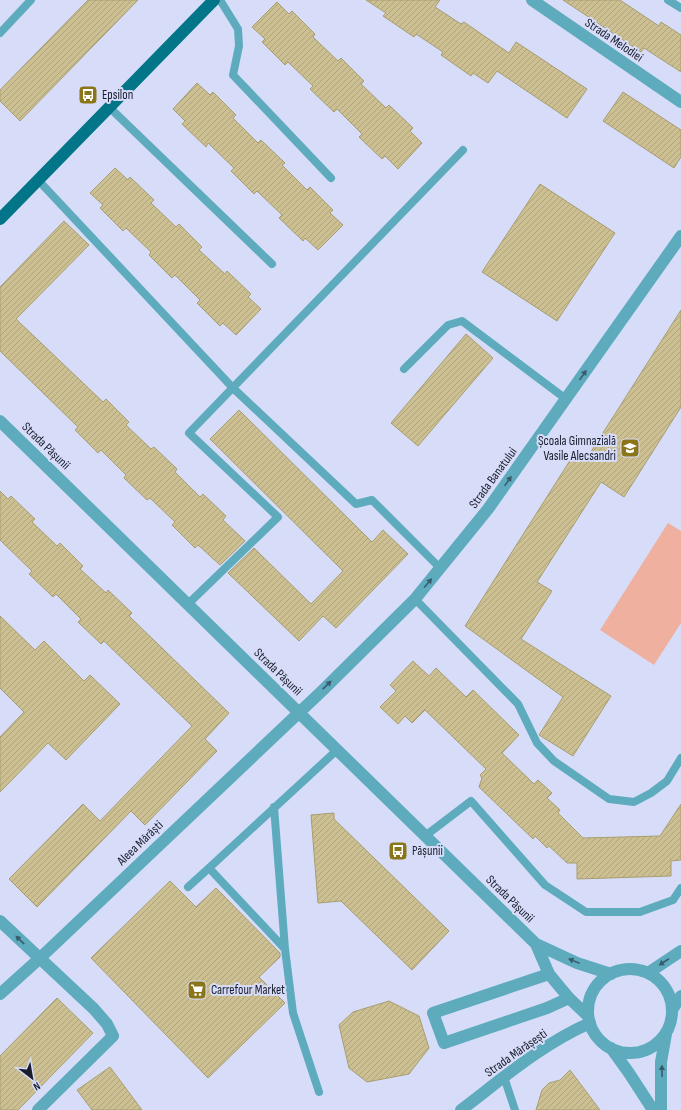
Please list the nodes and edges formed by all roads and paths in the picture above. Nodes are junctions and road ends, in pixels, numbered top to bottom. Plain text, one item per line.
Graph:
1 (31, 0) edge
2 (214, 0) edge
3 (220, 0) edge
4 (532, 0) edge
5 (668, 0) edge
6 (681, 8) edge
7 (0, 33) edge
8 (681, 102) edge
9 (109, 107) junction
10 (463, 150) dead end
11 (331, 178) dead end
12 (38, 180) junction
13 (0, 219) edge
14 (681, 236) edge
15 (272, 264) dead end
16 (404, 369) dead end
17 (233, 388) junction
18 (566, 399) junction
19 (0, 421) edge
20 (440, 568) junction
21 (414, 599) junction
22 (188, 604) junction
23 (298, 711) junction
24 (337, 750) junction
25 (681, 758) edge
26 (274, 807) junction
27 (425, 836) junction
28 (209, 868) junction
29 (188, 888) dead end
30 (681, 888) edge
31 (0, 921) edge
32 (536, 944) junction
33 (284, 949) junction
34 (681, 951) edge
35 (39, 959) junction
36 (648, 973) junction
37 (549, 974) junction
38 (611, 974) junction
39 (0, 994) edge
40 (681, 996) edge
41 (569, 998) junction
42 (672, 1010) junction
43 (589, 1020) junction
44 (666, 1032) junction
45 (611, 1048) junction
46 (504, 1077) junction
47 (319, 1092) dead end
48 (38, 1110) edge
49 (461, 1110) edge
50 (515, 1110) edge
51 (653, 1110) edge
52 (661, 1110) edge

1 - 7 lane
2 - 9 main road
3 - 11 lane
4 - 8 street, Strada Melodiei
5 - 6 lane
9 - 12 main road
9 - 15 lane
10 - 17 lane
12 - 13 main road
12 - 17 lane
18 -> 14 street, Strada Banatului
16 - 18 lane
17 - 20 lane
17 - 22 lane
20 -> 18 street, Strada Banatului
19 - 22 street, Strada Pășunii
21 -> 20 street, Strada Banatului
23 -> 21 street, Strada Banatului
21 - 25 lane
22 - 23 street, Strada Pășunii
23 - 24 street, Strada Pășunii
23 - 35 street, Aleea Mărăști
24 - 26 lane
24 - 27 street, Strada Pășunii
26 - 28 lane
26 - 33 lane
27 - 30 lane
27 - 32 street, Strada Pășunii
28 - 29 lane
28 - 33 lane
35 -> 31 street
32 - 37 street, Strada Pășunii
38 -> 32 street, Strada Pășunii
33 - 47 lane
34 -> 36 street
35 - 39 street, Aleea Mărăști
35 - 48 street
36 - 38 street
36 - 42 street
37 - 41 street, Strada Pășunii
37 - 41 street
38 - 43 street
40 - 42 street
41 - 43 street, Strada Pășunii
42 - 44 street
43 - 45 street
43 - 46 street, Strada Mărășești
44 - 45 street
52 -> 44 street
45 - 51 street
46 - 49 street, Strada Mărășești
46 - 50 lane

